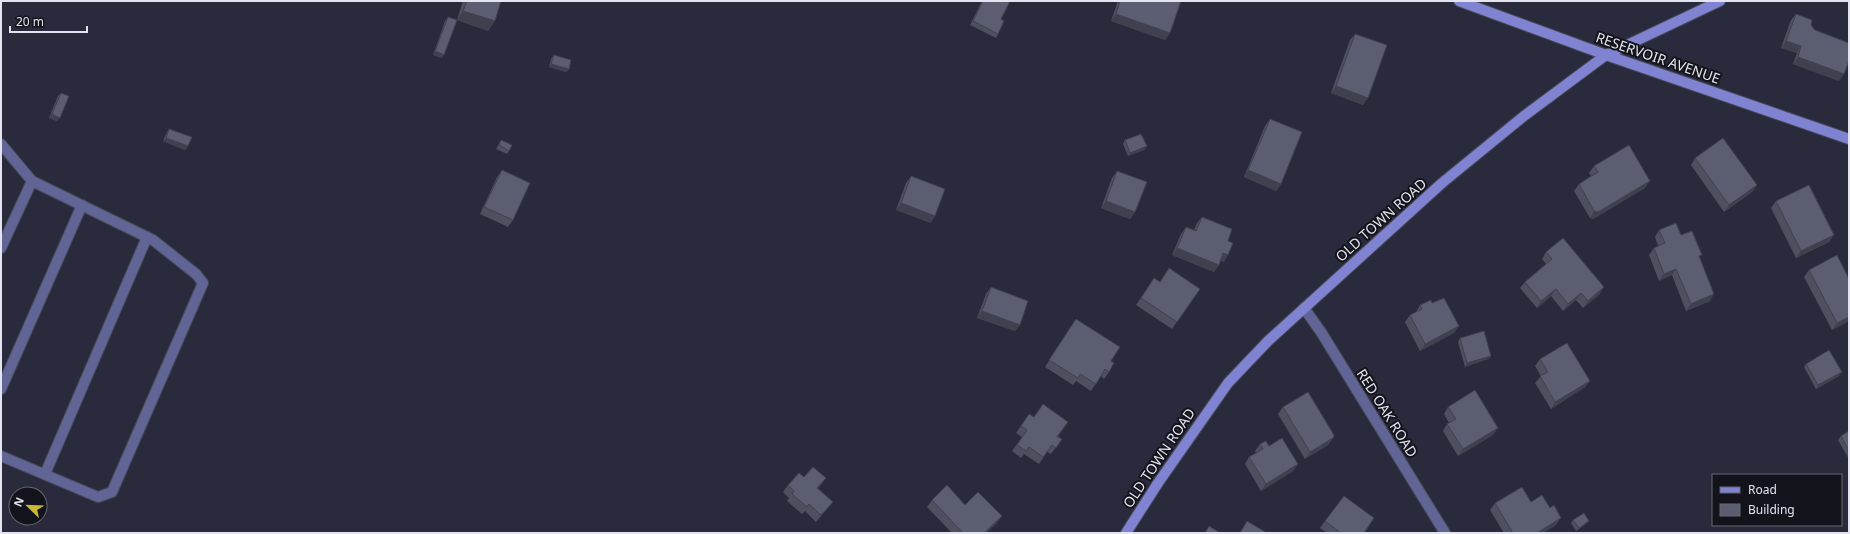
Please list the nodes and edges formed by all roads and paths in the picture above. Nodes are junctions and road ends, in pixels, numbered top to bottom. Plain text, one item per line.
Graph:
1 (1459, 1) edge
2 (1720, 1) edge
3 (1606, 55) junction
4 (1849, 139) edge
5 (1, 144) edge
6 (32, 181) junction
7 (82, 206) junction
8 (146, 237) junction
9 (1, 248) edge
10 (1304, 308) junction
11 (1, 389) edge
12 (1, 456) edge
13 (45, 474) junction
14 (1126, 533) edge
15 (1445, 533) edge

1 - 3 main road, RESERVOIR AVENUE
2 - 3 main road, OLD TOWN ROAD
3 - 4 main road, RESERVOIR AVENUE
3 - 10 main road, OLD TOWN ROAD
5 - 6 street
6 - 7 street
6 - 9 street
7 - 8 street
7 - 11 street
8 - 13 street
8 - 13 street
10 - 14 main road, OLD TOWN ROAD
10 - 15 street, RED OAK ROAD
12 - 13 street

